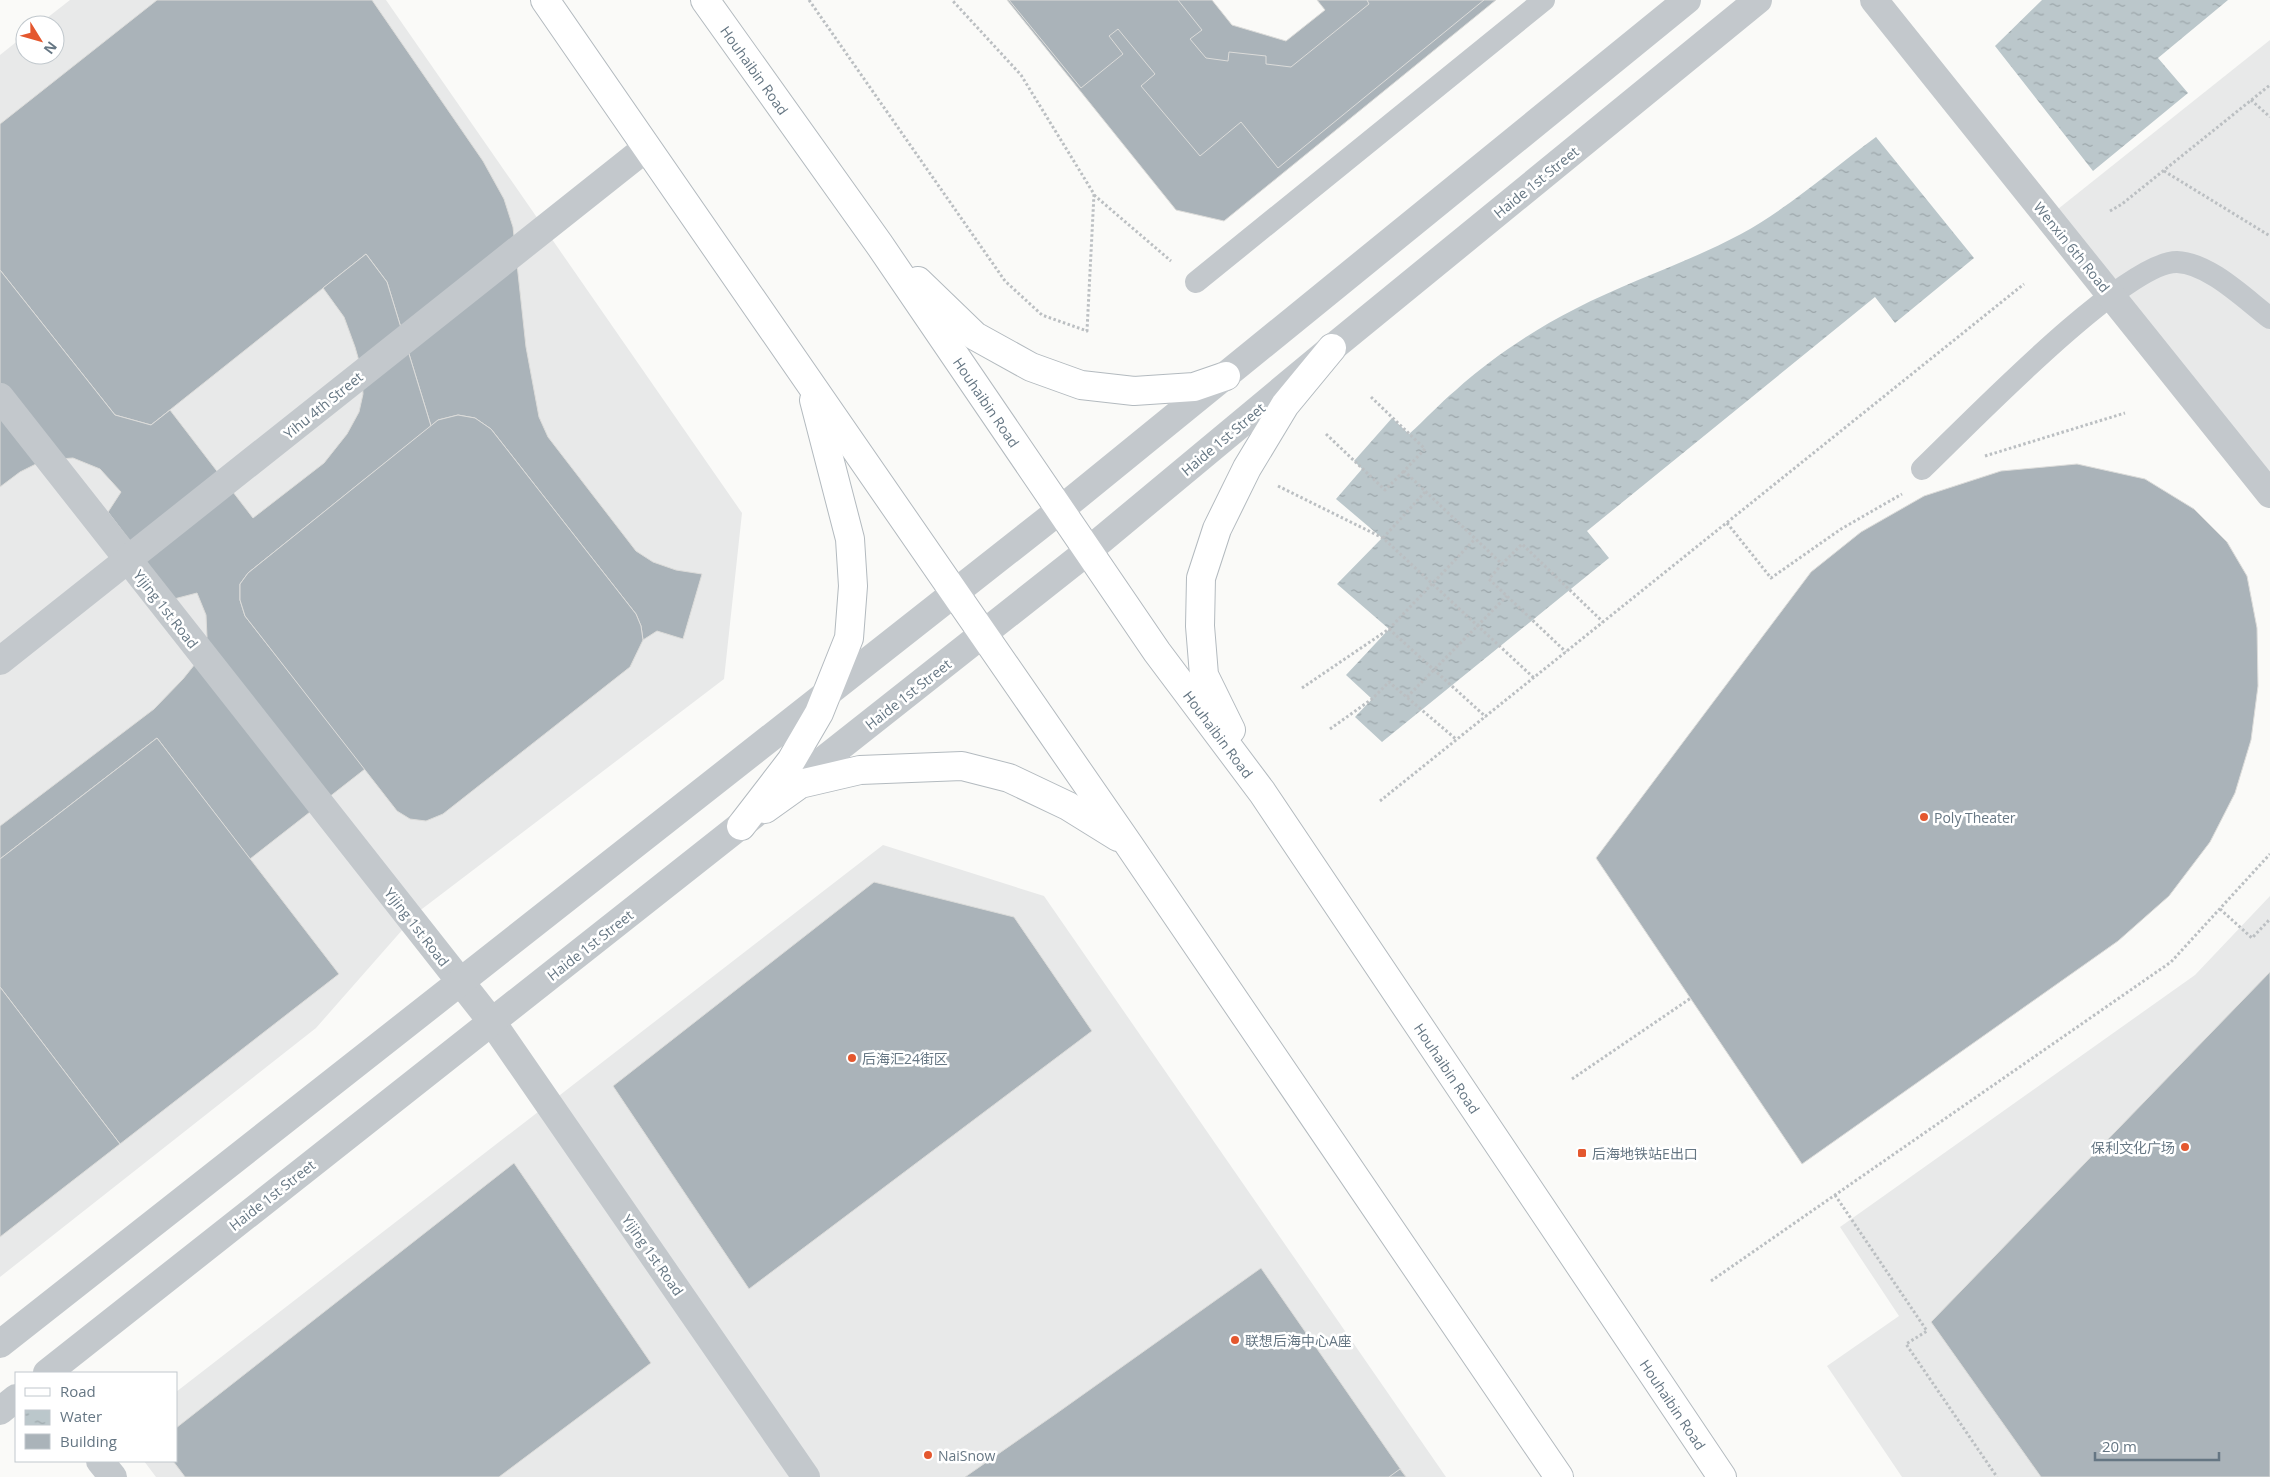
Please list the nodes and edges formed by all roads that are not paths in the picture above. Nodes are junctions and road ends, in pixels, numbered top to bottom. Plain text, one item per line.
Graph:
1 (545, 0) edge
2 (705, 0) edge
3 (1544, 0) edge
4 (1687, 0) edge
5 (1758, 0) edge
6 (1874, 0) edge
7 (646, 148) junction
8 (879, 244) junction
9 (1196, 282) road end
10 (2112, 297) junction
11 (2270, 318) edge
12 (1332, 348) junction
13 (1226, 376) junction
14 (809, 382) junction
15 (0, 397) edge
16 (1922, 469) dead end
17 (2270, 494) edge
18 (1060, 510) junction
19 (1088, 552) junction
20 (128, 560) junction
21 (955, 593) junction
22 (984, 634) junction
23 (0, 661) edge
24 (827, 694) junction
25 (1262, 792) junction
26 (741, 826) junction
27 (1129, 844) junction
28 (461, 982) junction
29 (492, 1022) junction
30 (1, 1342) edge
31 (48, 1372) edge
32 (15, 1399) edge
33 (0, 1411) edge
34 (101, 1462) edge
35 (112, 1477) edge
36 (806, 1477) edge
37 (1559, 1477) edge
38 (1722, 1477) edge

1 - 7 main road
2 - 8 main road, Houhaibin Road
3 - 9 lane
4 - 13 street
5 - 12 street, Haide 1st Street
6 - 10 street, Wenxin 6th Road
7 - 14 main road
7 - 20 street, Yihu 4th Street
8 - 13 main road
8 - 18 main road, Houhaibin Road
10 - 11 lane
10 - 16 lane
10 - 17 street, Wenxin 6th Road
12 - 19 street, Haide 1st Street
12 - 25 main road
13 - 18 street
14 - 21 main road
14 - 24 main road
15 - 20 street, Yijing 1st Road
18 - 19 main road, Houhaibin Road
18 - 21 street
19 - 22 street, Haide 1st Street
19 - 25 main road, Houhaibin Road
20 - 23 street, Yihu 4th Street
20 - 28 street, Yijing 1st Road
21 - 22 main road
21 - 24 street
22 - 26 street, Haide 1st Street
22 - 27 main road
24 - 26 main road
24 - 28 street
25 - 38 main road, Houhaibin Road
26 - 27 main road
26 - 29 street, Haide 1st Street
27 - 37 main road
28 - 29 street, Yijing 1st Road
28 - 30 street
29 - 31 street, Haide 1st Street
29 - 36 street, Yijing 1st Road
32 - 33 street
34 - 35 street

